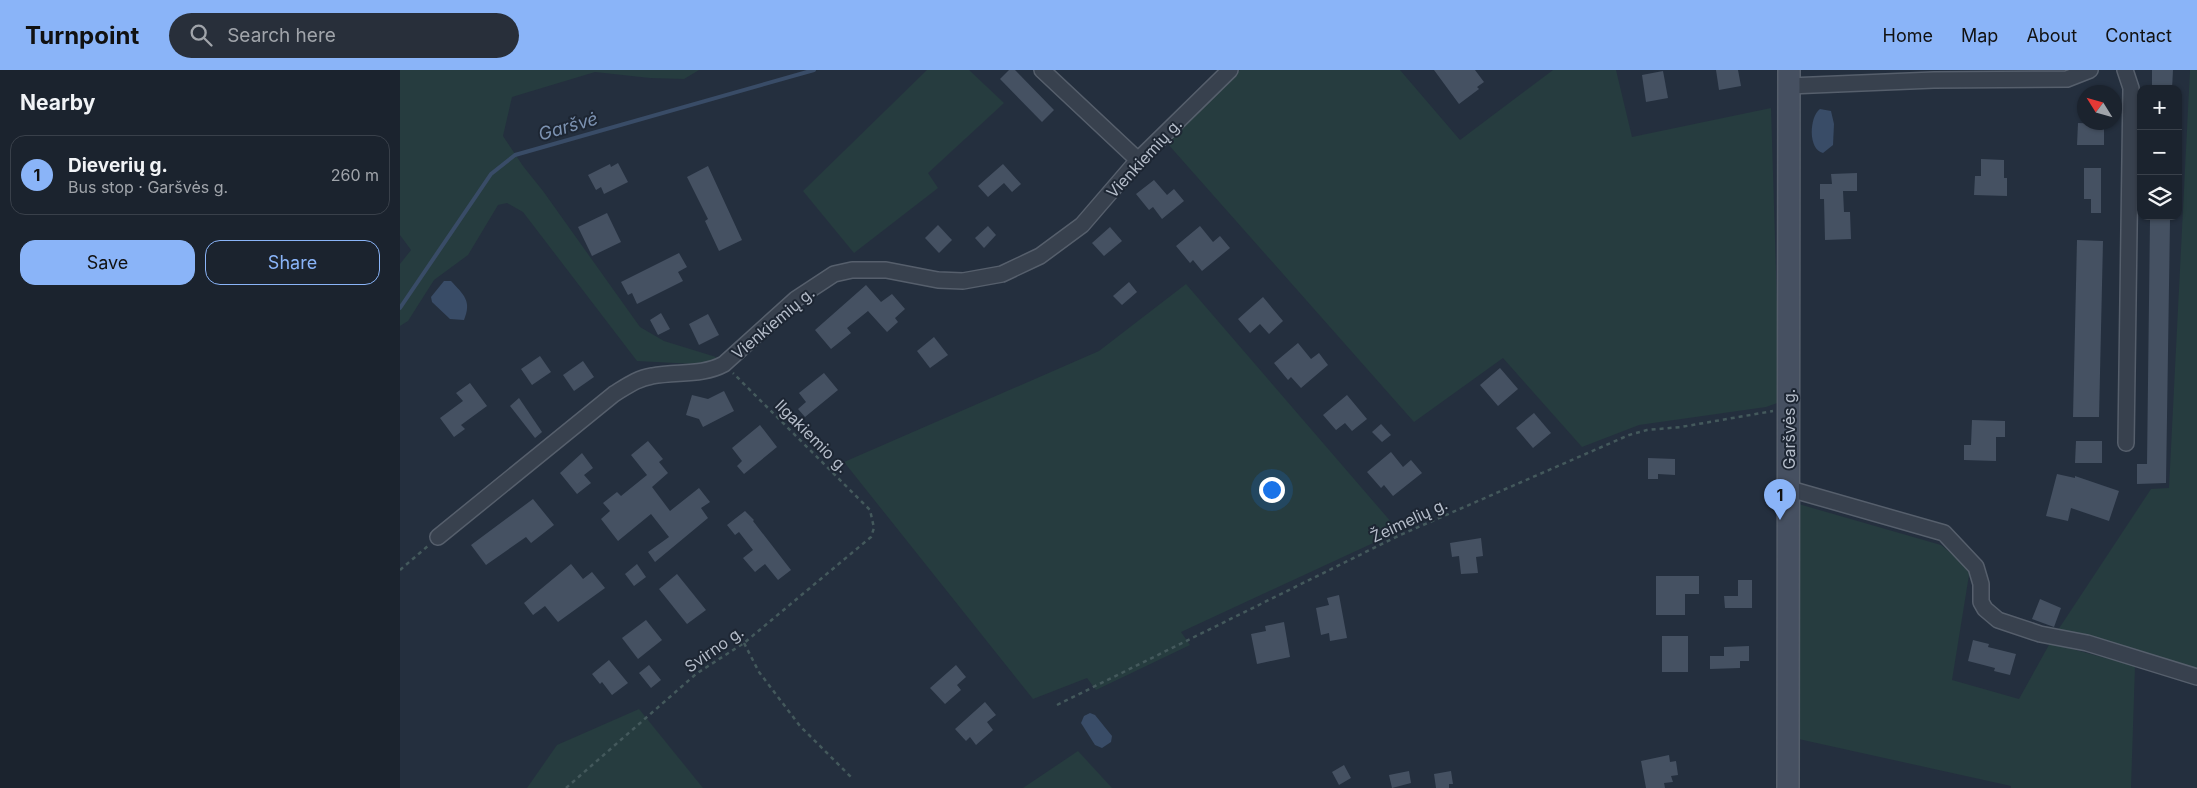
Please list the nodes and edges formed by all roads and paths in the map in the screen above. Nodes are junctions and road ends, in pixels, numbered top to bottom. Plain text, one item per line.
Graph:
1 (1042, 70) edge
2 (1230, 70) edge
3 (2090, 70) edge
4 (2125, 70) edge
5 (1789, 78) edge
6 (1138, 160) junction
7 (724, 364) junction
8 (1789, 407) junction
9 (2126, 443) dead end
10 (1790, 489) junction
11 (874, 528) joint
12 (438, 537) joint
13 (400, 570) edge
14 (744, 643) junction
15 (2197, 677) edge
16 (1057, 705) dead end
17 (853, 779) dead end
18 (566, 788) edge
19 (1788, 788) edge

1 - 6 street
2 - 6 street, Vienkiemių g.
3 - 5 street
4 - 9 street
5 - 8 main road, Garšvės g.
6 - 7 street, Vienkiemių g.
7 - 11 path, Ilgakiemio g.
7 - 12 street, Vienkiemių g.
8 - 10 main road, Garšvės g.
8 - 16 path, Žeimelių g.
10 - 15 street
10 - 19 main road, Garšvės g.
11 - 14 path, Svirno g.
12 - 13 path
14 - 17 path
14 - 18 path, Svirno g.

